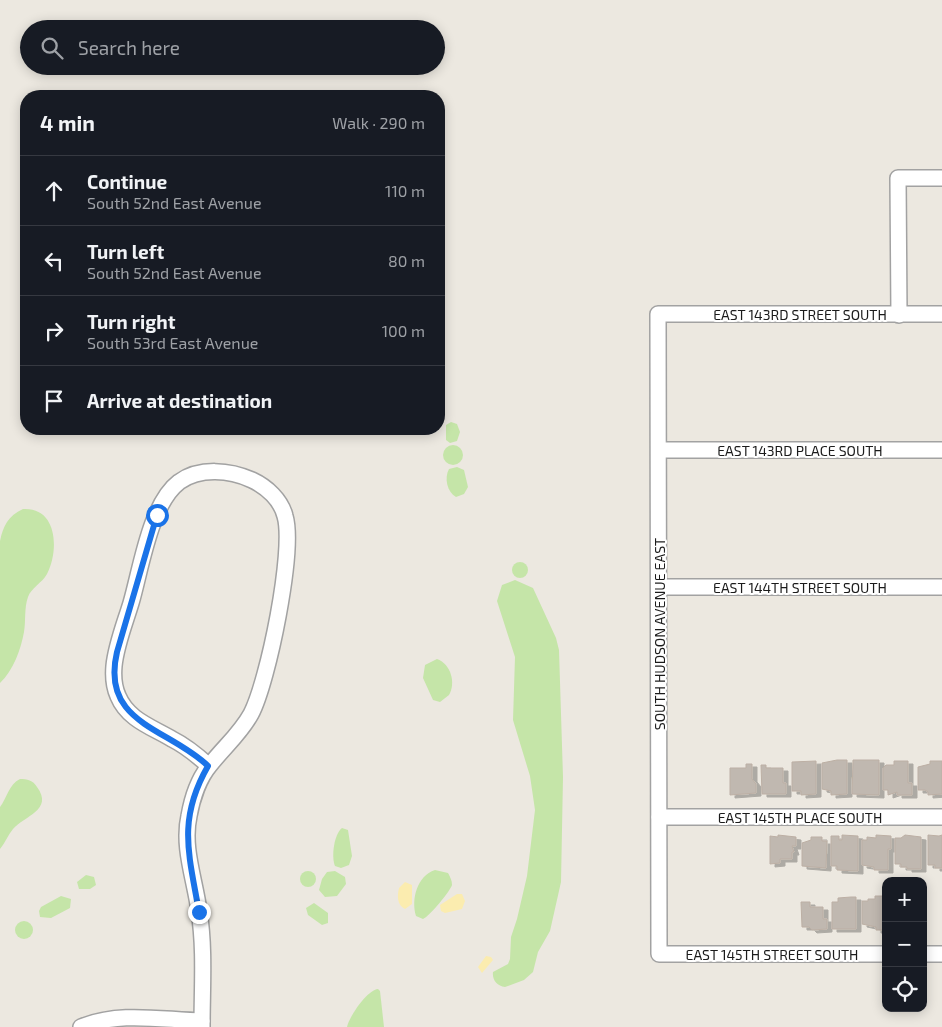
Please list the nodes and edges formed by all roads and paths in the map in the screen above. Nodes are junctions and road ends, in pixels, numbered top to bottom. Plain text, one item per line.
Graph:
1 (942, 178) edge
2 (658, 314) joint
3 (899, 314) junction
4 (942, 314) edge
5 (659, 450) junction
6 (942, 450) edge
7 (659, 586) junction
8 (942, 587) edge
9 (208, 766) junction
10 (659, 817) junction
11 (942, 817) edge
12 (659, 954) joint
13 (882, 954) edge
14 (927, 954) edge
15 (942, 954) edge
16 (202, 1024) edge
17 (81, 1027) edge

1 - 3 street
2 - 3 street, EAST 143RD STREET SOUTH
2 - 5 street, SOUTH HUDSON AVENUE EAST
3 - 4 street, EAST 143RD STREET SOUTH
5 - 6 street, EAST 143RD PLACE SOUTH
5 - 7 street, SOUTH HUDSON AVENUE EAST
7 - 8 street, EAST 144TH STREET SOUTH
7 - 10 street, SOUTH HUDSON AVENUE EAST
9 - 9 street
9 - 16 street
10 - 11 street, EAST 145TH PLACE SOUTH
10 - 12 street, SOUTH HUDSON AVENUE EAST
12 - 13 street, EAST 145TH STREET SOUTH
14 - 15 street
16 - 17 street

